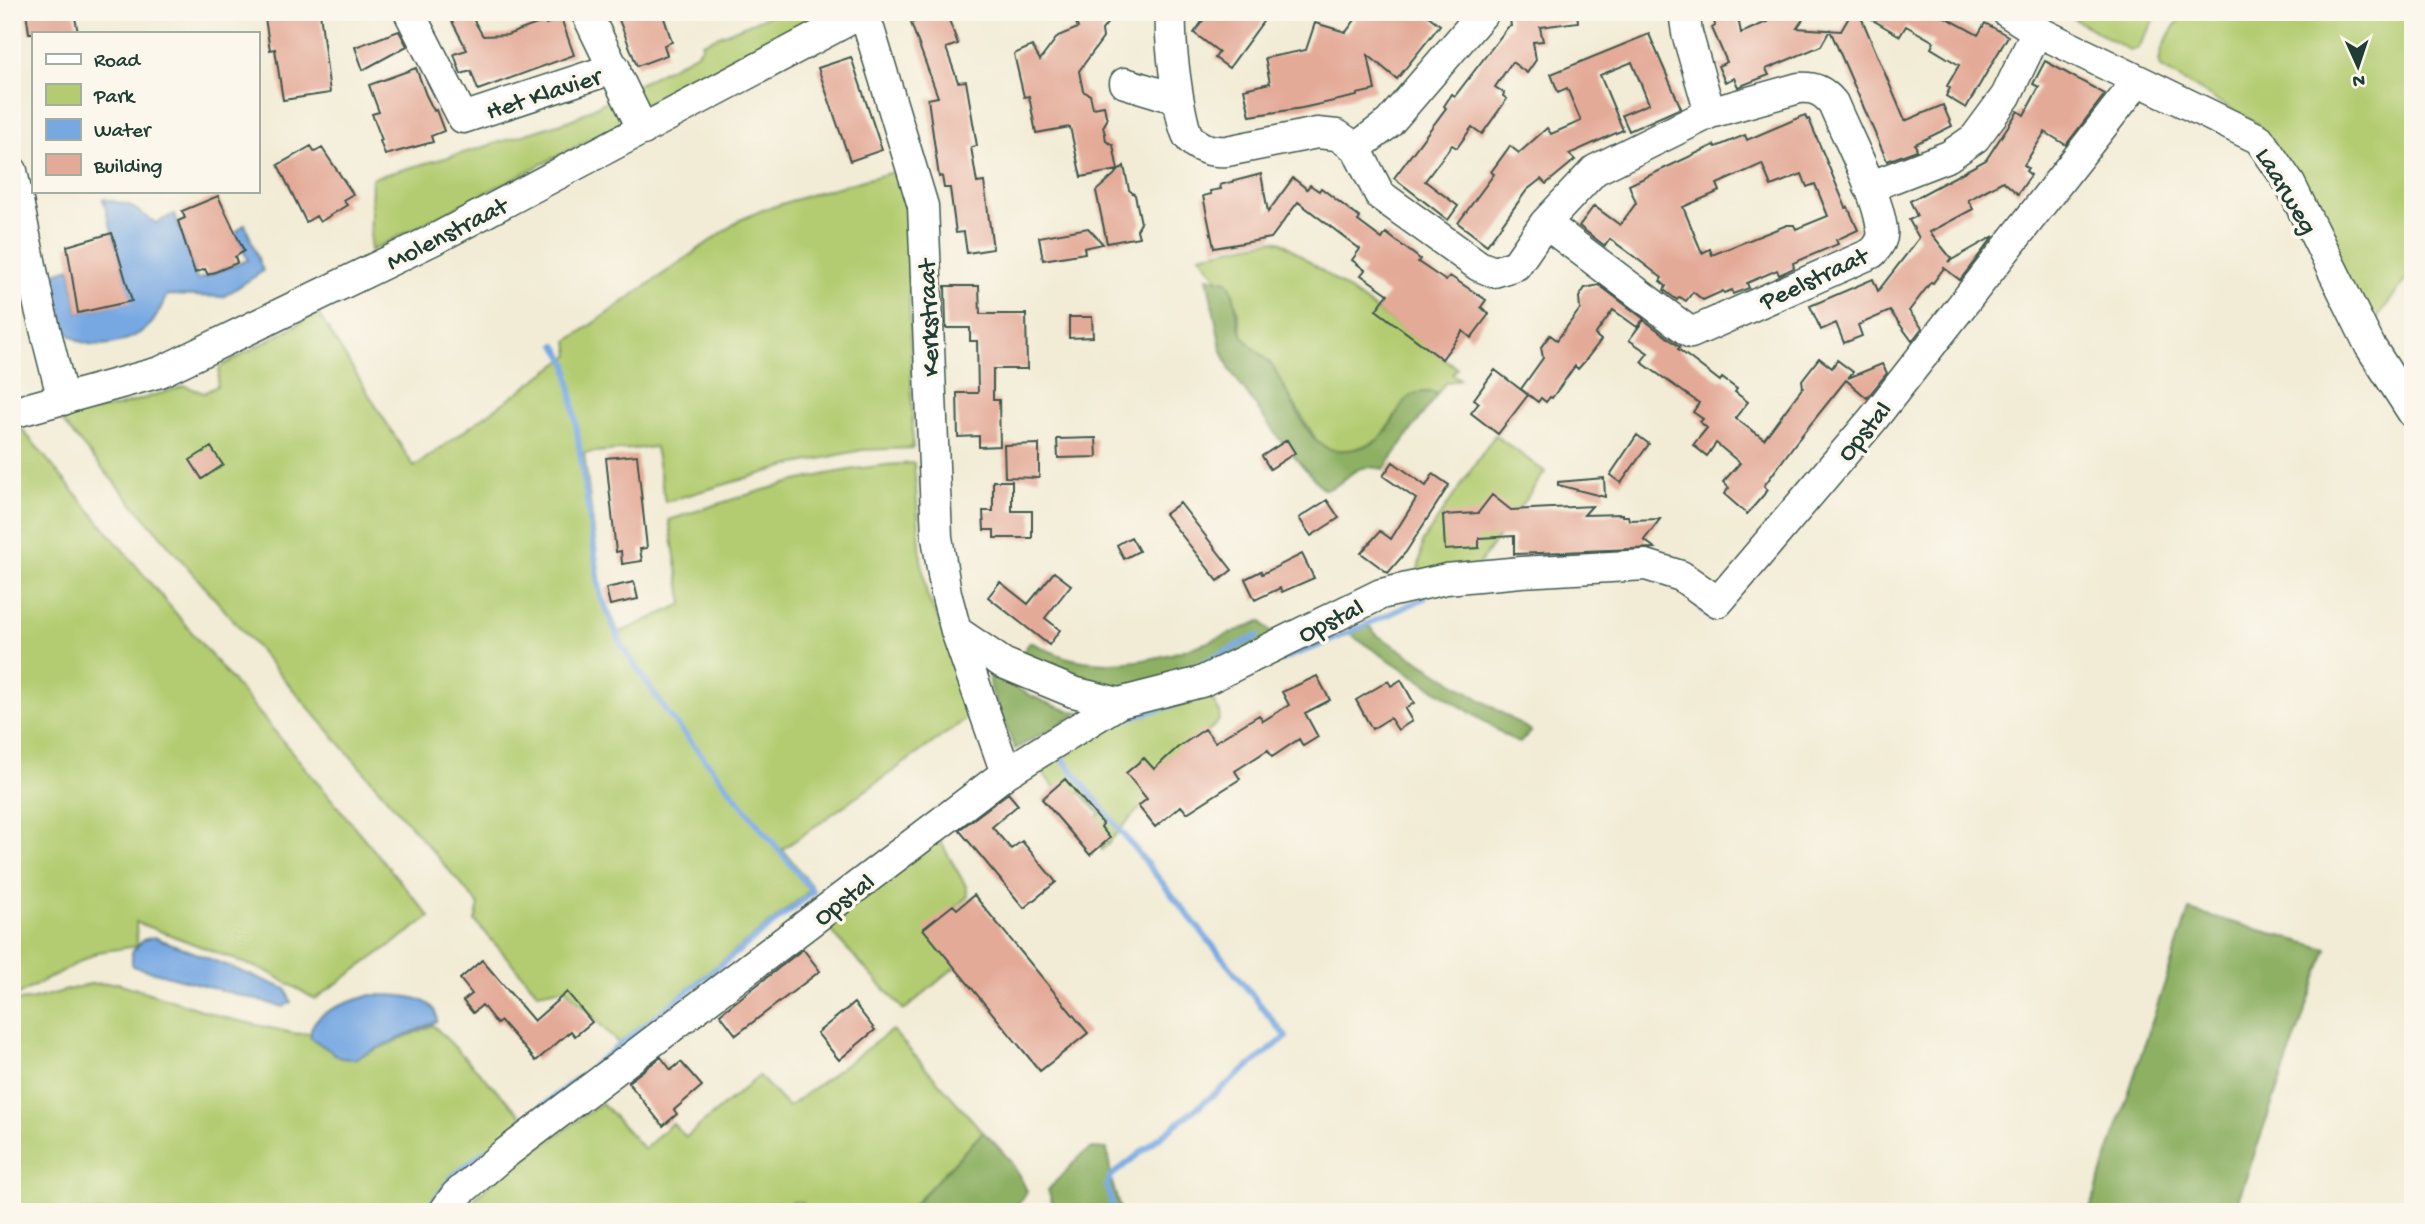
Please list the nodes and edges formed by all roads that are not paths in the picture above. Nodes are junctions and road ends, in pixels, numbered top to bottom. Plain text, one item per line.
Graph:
1 (409, 12) edge
2 (586, 12) edge
3 (864, 12) edge
4 (1172, 12) edge
5 (1484, 12) edge
6 (1684, 12) edge
7 (2007, 12) edge
8 (2038, 31) junction
9 (615, 68) junction
10 (2132, 78) junction
11 (1125, 83) dead end
12 (1178, 99) junction
13 (1710, 113) junction
14 (643, 130) junction
15 (1356, 148) junction
16 (12, 171) edge
17 (1869, 187) junction
18 (1545, 223) junction
19 (63, 400) junction
20 (12, 413) edge
21 (2413, 413) edge
22 (957, 631) junction
23 (1119, 703) junction
24 (1006, 773) junction
25 (444, 1212) edge

1 - 9 street, Het Klavier
2 - 9 street, Het Klavier
3 - 14 street, Molenstraat
3 - 22 street, Kerkstraat
4 - 12 street
5 - 15 street
6 - 13 street
7 - 8 street, Laarweg
8 - 10 street, Laarweg
8 - 17 street
9 - 14 street, Het Klavier
10 - 21 street, Laarweg
10 - 23 street, Opstal
11 - 12 street
12 - 15 street
13 - 17 street, Peelstraat
13 - 18 street
14 - 19 street, Molenstraat
15 - 18 street
16 - 19 street
17 - 18 street, Peelstraat
19 - 20 street, Molenstraat
22 - 23 street
22 - 24 street, Kerkstraat
23 - 24 street, Opstal
24 - 25 street, Opstal

